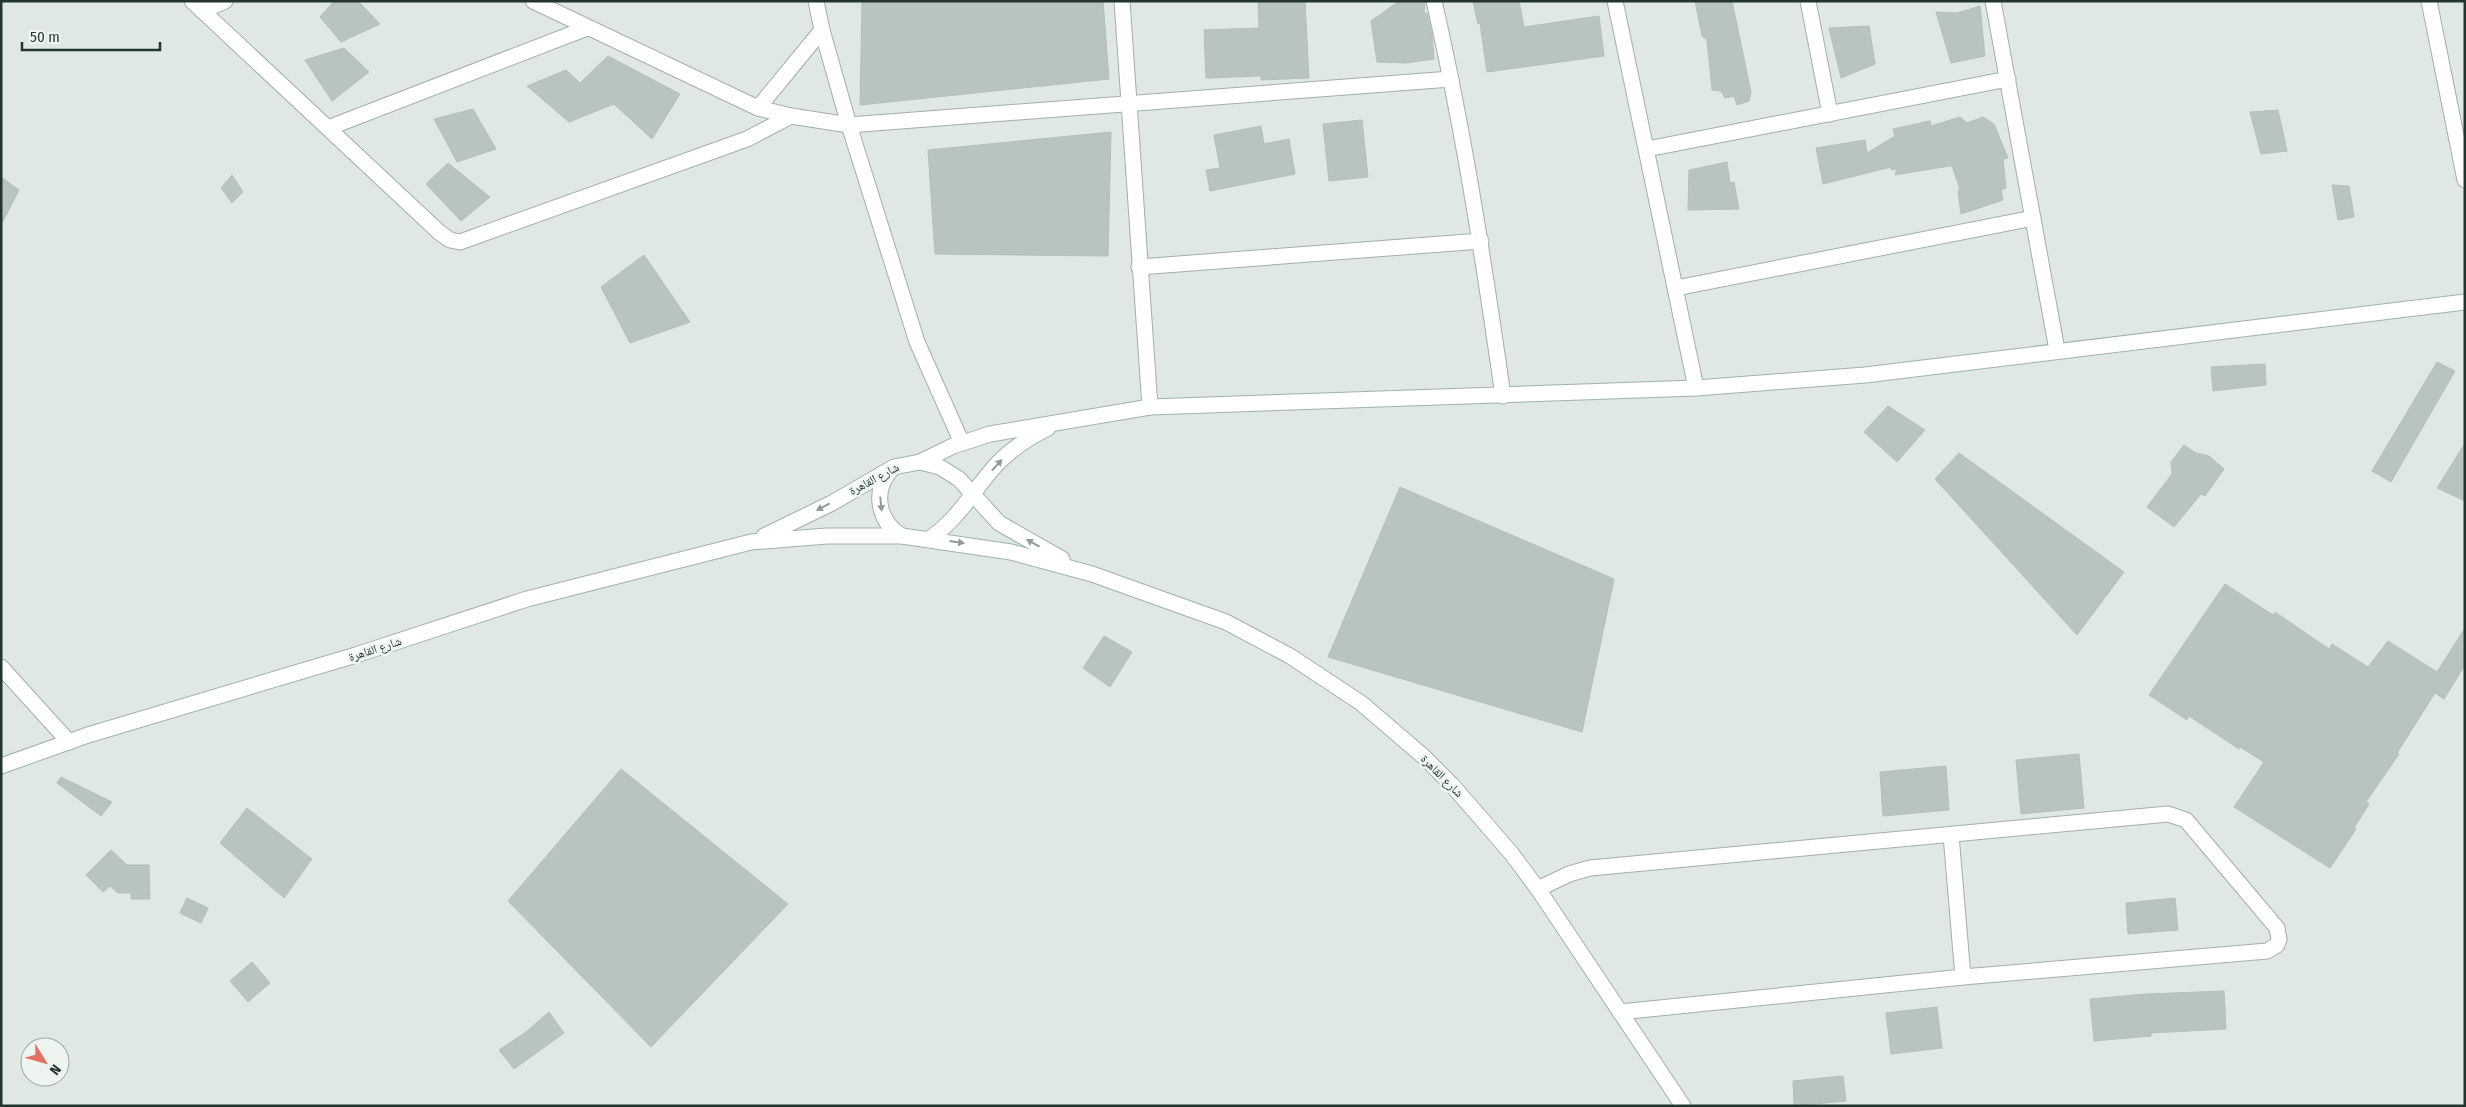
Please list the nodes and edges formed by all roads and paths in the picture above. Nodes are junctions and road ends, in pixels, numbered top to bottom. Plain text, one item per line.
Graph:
1 (225, 1) edge
2 (533, 1) edge
3 (816, 1) edge
4 (1122, 1) edge
5 (1434, 1) edge
6 (1616, 1) edge
7 (1808, 1) edge
8 (1993, 1) edge
9 (2429, 1) edge
10 (197, 6) edge
11 (588, 28) junction
12 (822, 30) junction
13 (1452, 79) junction
14 (2008, 79) junction
15 (1130, 104) junction
16 (758, 108) junction
17 (1830, 114) junction
18 (791, 116) junction
19 (849, 125) junction
20 (328, 128) junction
21 (1647, 149) junction
22 (2465, 180) edge
23 (2033, 218) junction
24 (1481, 241) junction
25 (1139, 267) junction
26 (1676, 288) junction
27 (2465, 302) edge
28 (2057, 350) junction
29 (1696, 388) junction
30 (1504, 396) junction
31 (1150, 407) junction
32 (1061, 423) junction
33 (962, 443) junction
34 (920, 462) junction
35 (894, 467) junction
36 (974, 494) junction
37 (902, 536) junction
38 (929, 539) junction
39 (751, 542) junction
40 (1092, 574) junction
41 (1, 667) edge
42 (69, 742) junction
43 (1, 766) edge
44 (1951, 835) junction
45 (1538, 889) junction
46 (1962, 977) junction
47 (1620, 1012) junction
48 (1683, 1106) edge

1 - 10 street
2 - 11 street
3 - 12 street
4 - 15 street
5 - 13 street
6 - 21 street
7 - 17 street
8 - 14 street
9 - 22 street
10 - 20 street
11 - 16 street
11 - 20 street
12 - 16 street
12 - 19 street
13 - 15 street
13 - 24 street
14 - 17 street
14 - 23 street
15 - 19 street
15 - 25 street
16 - 18 street
17 - 21 street
18 - 19 street
18 - 20 street
19 - 33 street
21 - 26 street
23 - 26 street
23 - 28 street
24 - 25 street
24 - 30 street
25 - 31 street
26 - 29 street
27 - 28 street
28 - 29 street
29 - 30 street
30 - 31 street
31 - 32 street
32 - 33 street
36 -> 32 street
33 - 34 street
34 - 35 street, شارع القاهرة
34 - 36 street, شارع القاهرة
35 -> 37 street
35 -> 39 street, شارع القاهرة
36 - 38 street
40 -> 36 street, شارع القاهرة
37 - 38 street, شارع القاهرة
37 - 39 street, شارع القاهرة
38 -> 40 street, شارع القاهرة
39 - 42 street, شارع القاهرة
40 - 45 street, شارع القاهرة
41 - 42 street
42 - 43 street, شارع القاهرة
44 - 45 street
44 - 46 street
44 - 46 street
45 - 47 street, شارع القاهرة
46 - 47 street
47 - 48 street, شارع القاهرة

